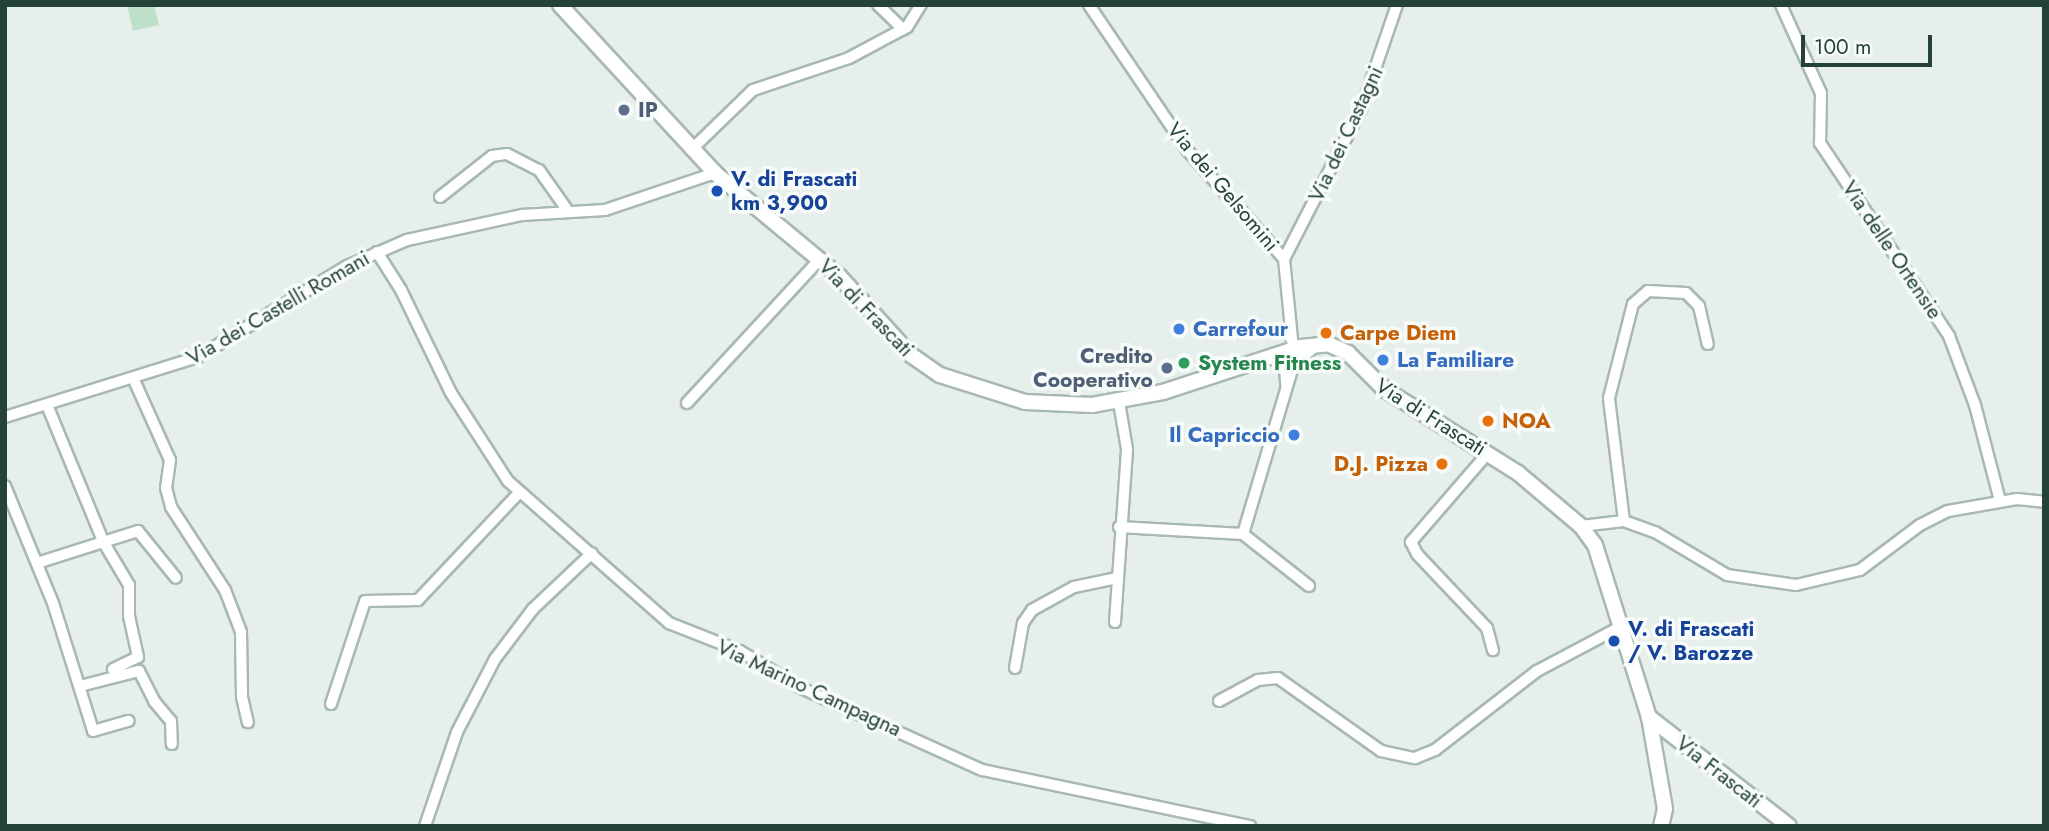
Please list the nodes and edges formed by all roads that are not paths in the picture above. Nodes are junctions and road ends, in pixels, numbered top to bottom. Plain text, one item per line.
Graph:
1 (559, 5) edge
2 (878, 5) edge
3 (920, 5) edge
4 (1089, 5) edge
5 (1397, 5) edge
6 (1781, 5) edge
7 (903, 29) junction
8 (691, 150) junction
9 (715, 173) junction
10 (440, 197) dead end
11 (568, 211) junction
12 (377, 252) junction
13 (1284, 259) junction
14 (819, 260) junction
15 (1708, 344) dead end
16 (1295, 351) junction
17 (1269, 360) junction
18 (1283, 372) junction
19 (134, 380) junction
20 (1286, 387) junction
21 (1119, 402) junction
22 (687, 403) dead end
23 (47, 405) junction
24 (5, 416) edge
25 (1489, 453) junction
26 (5, 485) edge
27 (519, 493) junction
28 (2000, 501) junction
29 (2044, 502) edge
30 (1624, 521) junction
31 (1581, 526) junction
32 (1119, 527) junction
33 (1244, 534) junction
34 (104, 543) junction
35 (592, 553) junction
36 (37, 563) junction
37 (176, 578) dead end
38 (1117, 578) junction
39 (1309, 586) dead end
40 (1115, 622) dead end
41 (1620, 627) junction
42 (1493, 650) dead end
43 (1015, 668) dead end
44 (113, 669) dead end
45 (80, 686) junction
46 (1219, 701) dead end
47 (331, 704) dead end
48 (1649, 716) junction
49 (129, 722) dead end
50 (248, 722) dead end
51 (93, 731) junction
52 (87, 743) dead end
53 (172, 744) dead end
54 (425, 826) edge
55 (1251, 826) edge
56 (1661, 826) edge
57 (1789, 826) edge

1 - 8 main road, Via di Frascati
2 - 7 street
3 - 7 street
4 - 13 street, Via dei Gelsomini
5 - 13 street, Via dei Castagni
6 - 28 street, Via delle Ortensie
7 - 8 street
8 - 9 main road, Via di Frascati
9 - 11 street, Via dei Castelli Romani
9 - 14 main road, Via di Frascati
10 - 11 street
11 - 12 street, Via dei Castelli Romani
12 - 19 street, Via dei Castelli Romani
12 - 27 street, Via Marino Campagna
13 - 16 street, Via dei Gelsomini
14 - 21 main road, Via di Frascati
14 - 22 street
15 - 30 street
16 - 17 main road, Via di Frascati
16 - 18 street, Via dei Gelsomini
16 - 20 street
16 - 25 main road, Via di Frascati
17 - 18 street
17 - 21 main road, Via di Frascati
18 - 20 street, Via dei Gelsomini
19 - 23 street, Via dei Castelli Romani
19 - 50 street
20 - 33 street
21 - 32 street
23 - 24 street, Via dei Castelli Romani
23 - 34 street
25 - 31 main road, Via di Frascati
25 - 42 street
26 - 36 street
27 - 35 street, Via Marino Campagna
27 - 47 street
28 - 29 street
28 - 30 street
30 - 31 street
31 - 41 main road, Via di Frascati
32 - 33 street
32 - 38 street
33 - 39 street
34 - 36 street
34 - 37 street
34 - 44 street
35 - 54 street
35 - 55 street, Via Marino Campagna
36 - 45 street
38 - 40 street
38 - 43 street
41 - 46 street
41 - 48 main road, Via di Frascati
45 - 51 street
45 - 53 street
48 - 56 main road, Via di Frascati
48 - 57 main road, Via Frascati
49 - 51 street
51 - 52 street

